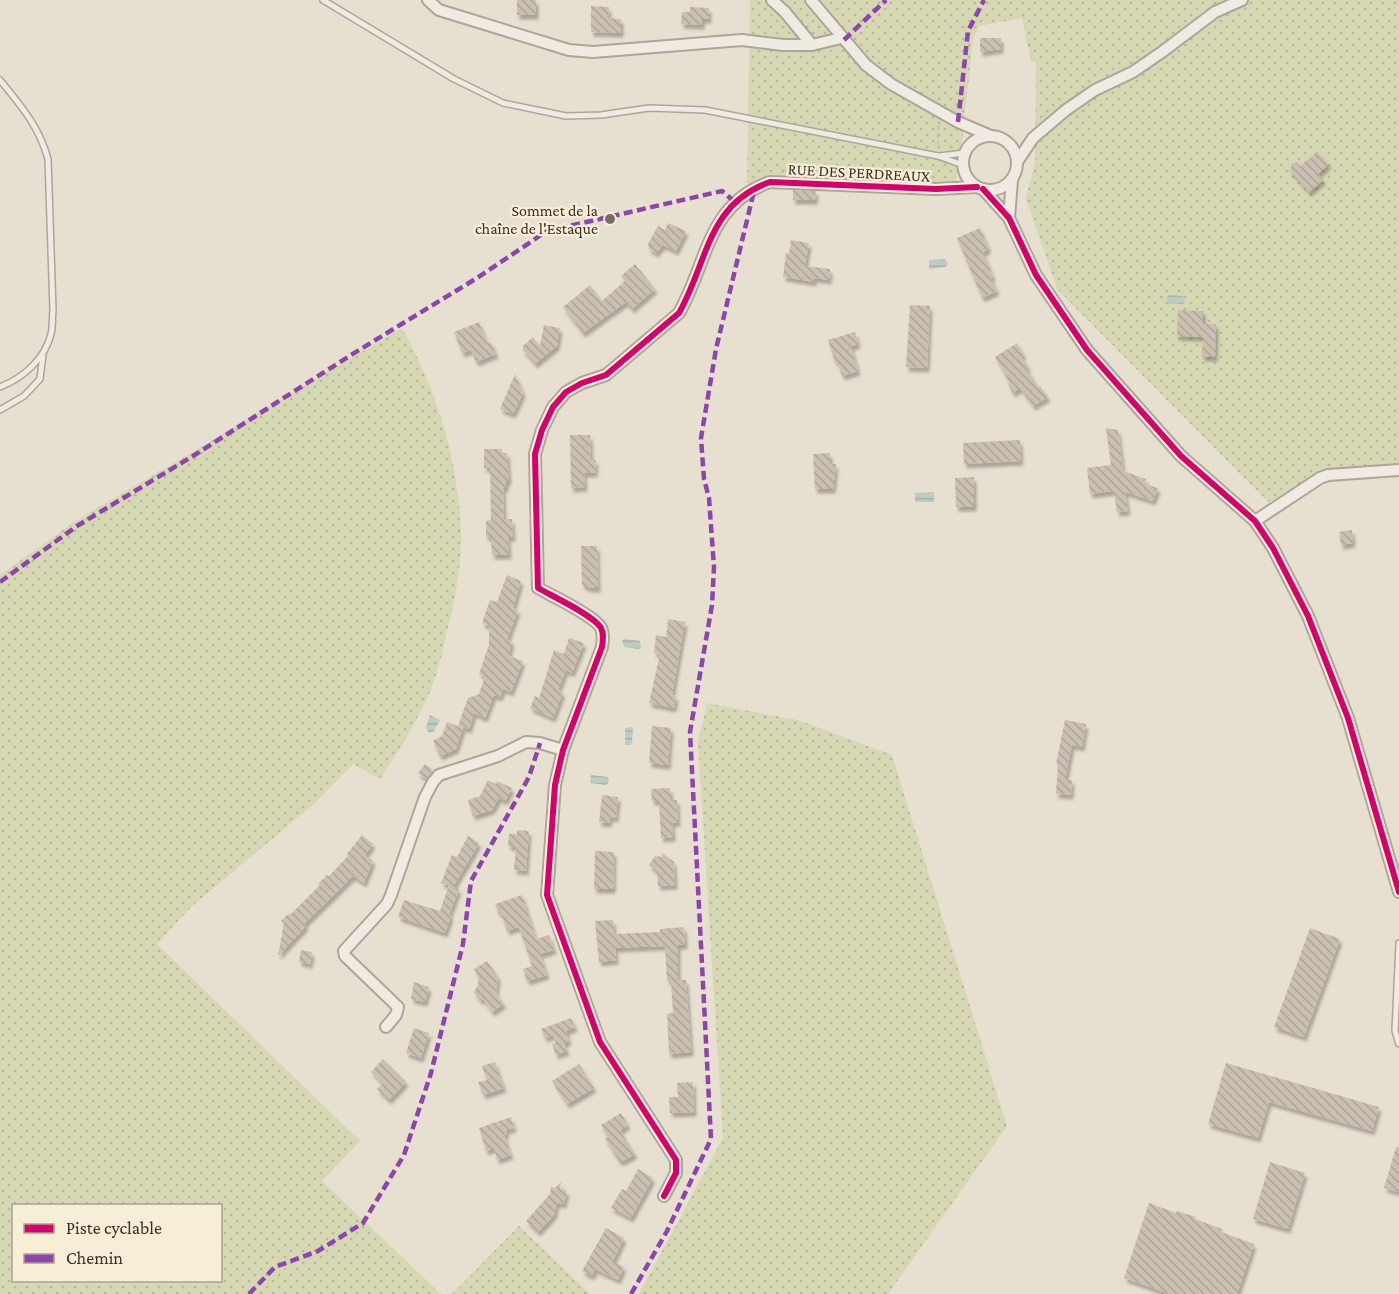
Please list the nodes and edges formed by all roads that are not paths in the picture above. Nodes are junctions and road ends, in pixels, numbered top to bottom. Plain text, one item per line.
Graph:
1 (323, 0) edge
2 (428, 0) edge
3 (772, 0) edge
4 (811, 0) edge
5 (1242, 0) edge
6 (841, 38) junction
7 (812, 45) junction
8 (0, 80) edge
9 (958, 122) junction
10 (991, 136) junction
11 (1033, 138) junction
12 (1011, 146) junction
13 (968, 149) junction
14 (938, 156) junction
15 (1017, 162) junction
16 (964, 168) junction
17 (1012, 179) junction
18 (980, 188) junction
19 (950, 189) junction
20 (1009, 218) junction
21 (43, 355) junction
22 (0, 387) edge
23 (0, 410) edge
24 (1399, 470) edge
25 (1255, 521) junction
26 (563, 750) junction
27 (1399, 892) edge
28 (1399, 943) edge
29 (386, 1027) dead end
30 (1399, 1044) edge
31 (664, 1196) dead end

1 - 14 lane
2 - 7 street
3 - 7 street
4 - 6 street
5 - 11 street
6 - 7 street
6 - 9 street
8 - 21 lane
9 - 10 street
9 - 13 street
10 - 12 street
10 - 13 street
11 - 12 street
11 - 15 street
12 - 15 street
13 - 14 lane
13 - 16 street
14 - 16 lane
15 - 17 street
16 - 18 street
16 - 19 street, RUE DES PERDREAUX
17 - 18 street
17 - 20 street
18 - 19 street, RUE DES PERDREAUX
18 - 20 street
19 - 26 street, RUE DES PERDREAUX
20 - 25 street
21 - 22 lane
21 - 23 lane
24 - 25 street
25 - 27 street
26 - 29 street
26 - 31 street
28 - 30 lane

